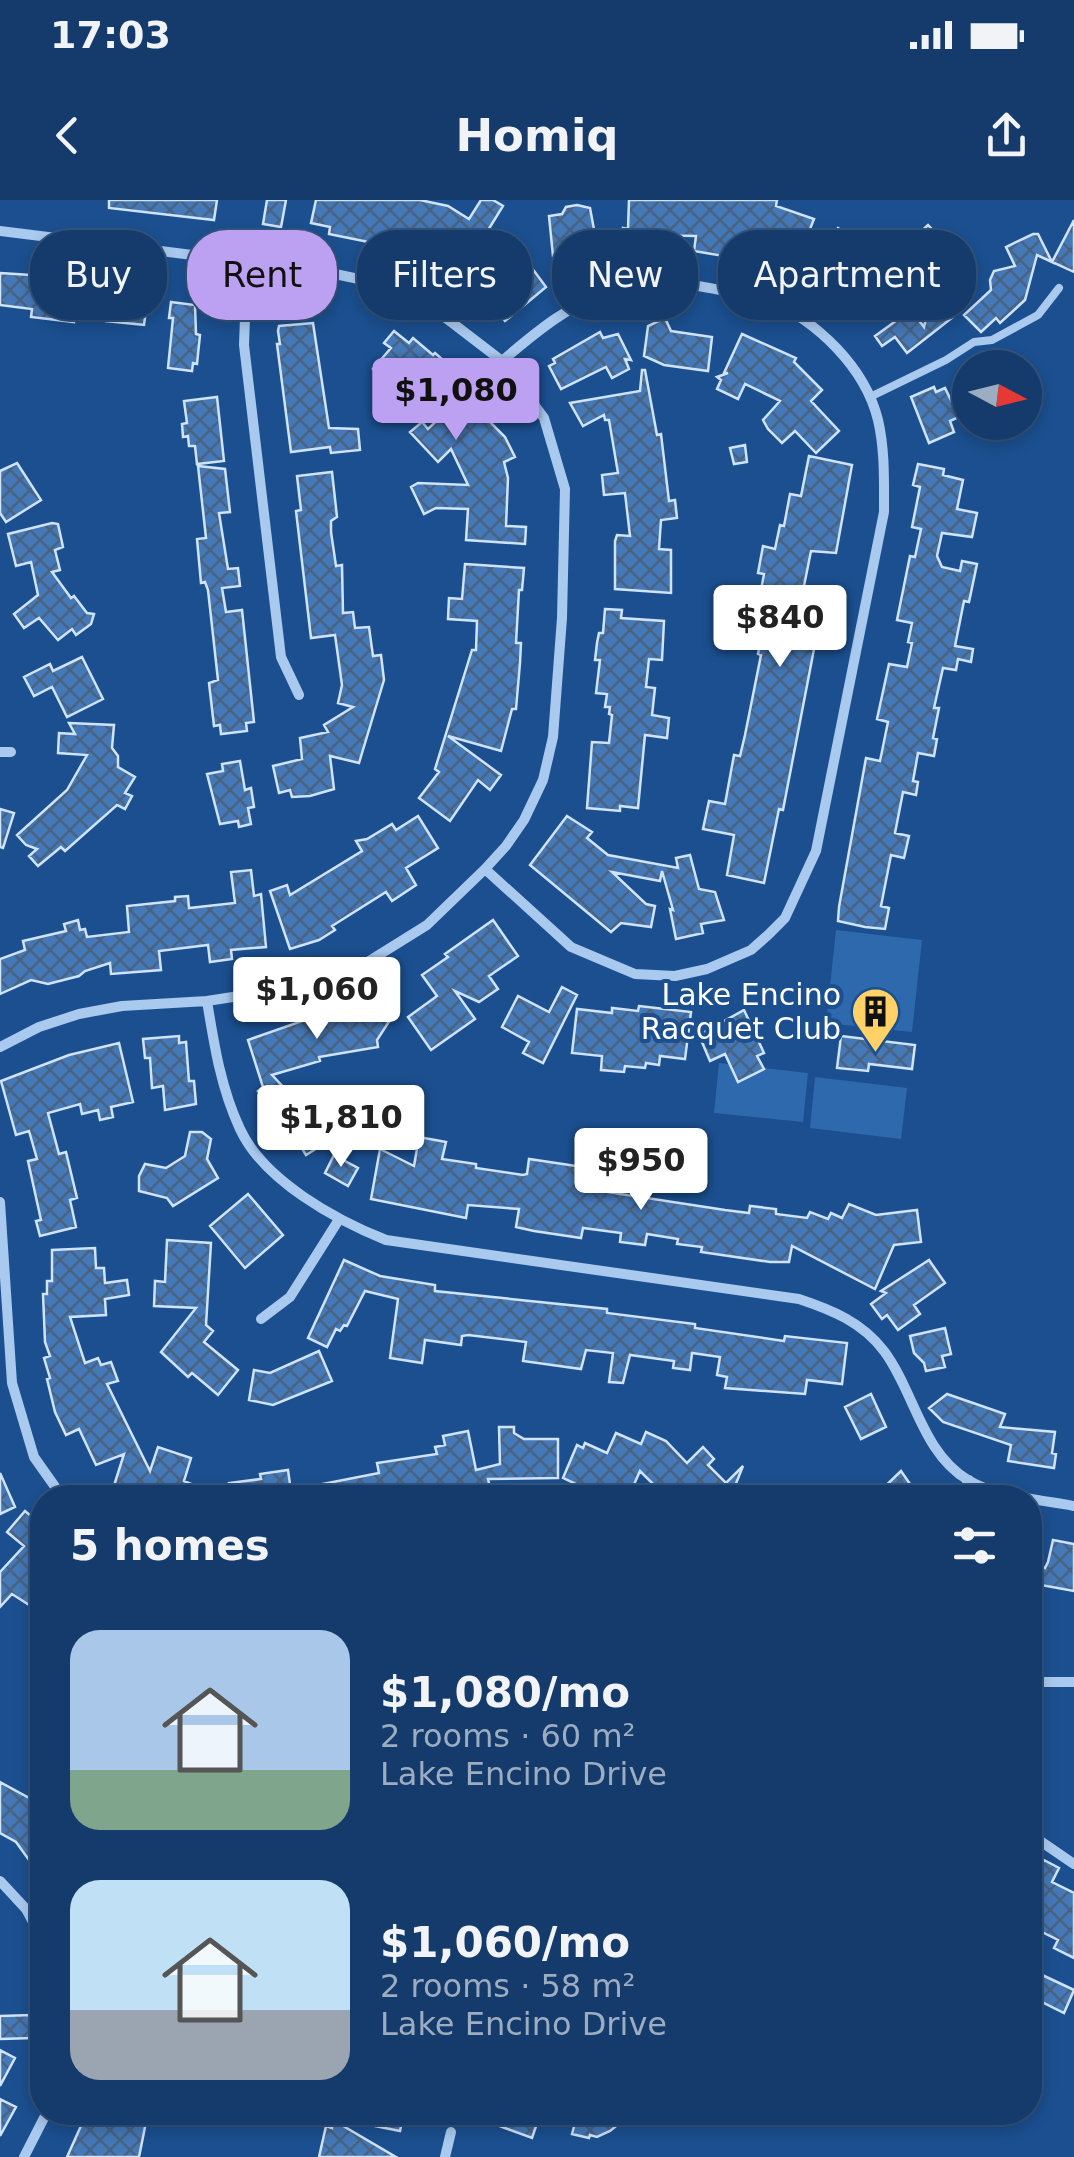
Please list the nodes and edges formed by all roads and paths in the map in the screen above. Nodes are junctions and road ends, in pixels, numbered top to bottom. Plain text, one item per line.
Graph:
1 (0, 231) edge
2 (187, 254) edge
3 (337, 274) edge
4 (1059, 288) dead end
5 (245, 320) edge
6 (502, 361) junction
7 (870, 397) junction
8 (299, 695) dead end
9 (485, 869) junction
10 (206, 1001) junction
11 (0, 1047) edge
12 (0, 1202) edge
13 (338, 1220) junction
14 (261, 1319) dead end
15 (969, 1480) junction
16 (54, 1485) edge
17 (966, 1485) edge
18 (980, 1485) edge
19 (1042, 1500) edge
20 (1074, 1506) edge
21 (1042, 1682) edge
22 (1074, 1682) edge
23 (1042, 1842) edge
24 (1074, 1864) edge
25 (0, 1881) edge
26 (30, 1917) edge
27 (40, 2125) edge
28 (450, 2132) dead end
29 (24, 2157) edge
30 (445, 2157) edge

1 - 2 street
3 - 6 street
4 - 7 lane
5 - 8 street
6 - 7 street
6 - 9 street
7 - 9 street
9 - 10 street
10 - 11 street
10 - 13 street
12 - 16 street
13 - 14 street
13 - 15 street
15 - 17 street
15 - 18 street
19 - 20 street
21 - 22 street
23 - 24 street
25 - 26 street
27 - 29 street
28 - 30 street

